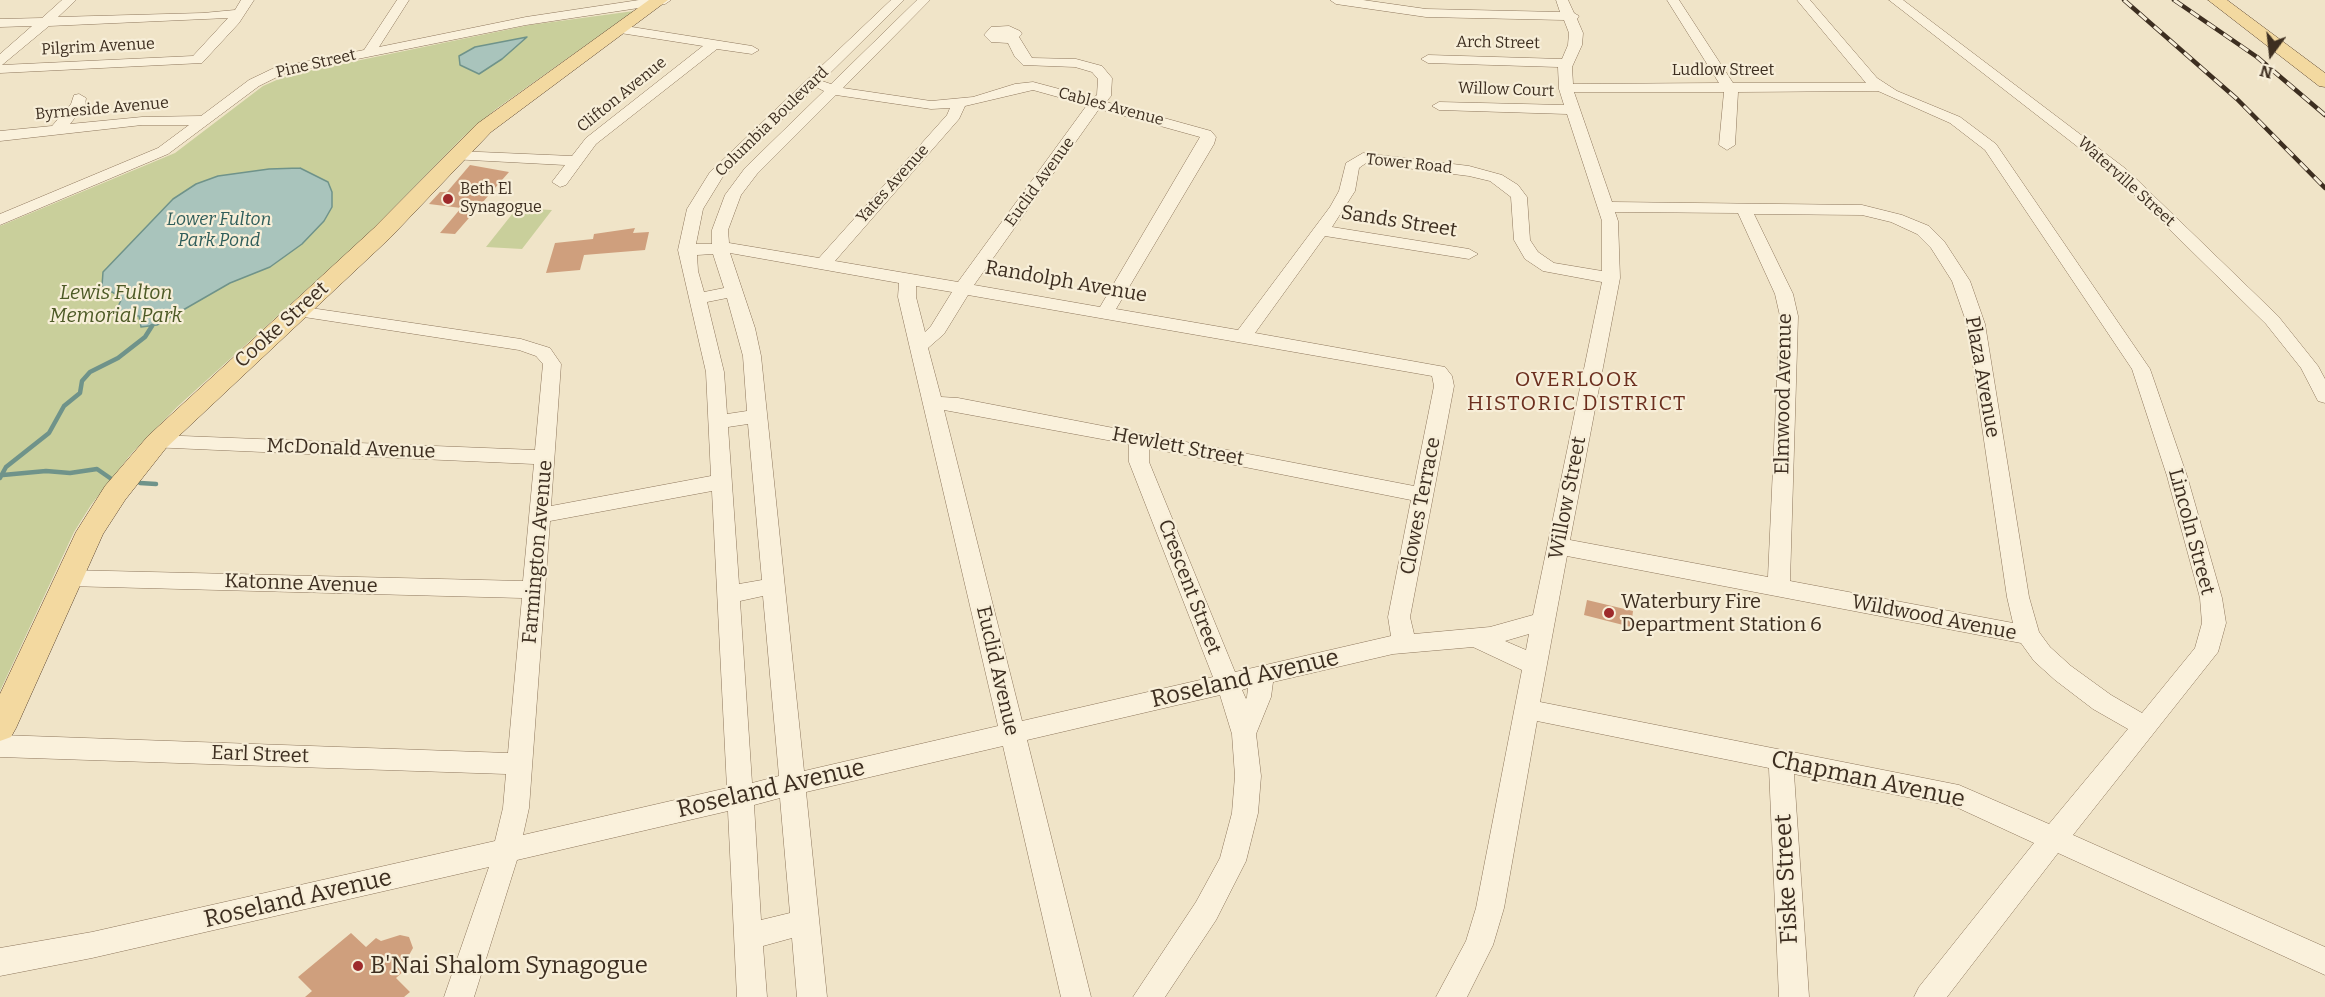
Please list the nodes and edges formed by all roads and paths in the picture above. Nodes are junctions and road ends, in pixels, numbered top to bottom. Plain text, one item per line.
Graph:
1 (70, 0) edge
2 (248, 0) edge
3 (403, 0) edge
4 (660, 0) edge
5 (665, 0) edge
6 (898, 0) edge
7 (924, 0) edge
8 (1336, 0) edge
9 (1563, 0) edge
10 (1673, 0) edge
11 (1803, 0) edge
12 (1895, 0) edge
13 (2216, 0) edge
14 (1365, 2) edge
15 (239, 13) junction
16 (1572, 16) junction
17 (45, 22) junction
18 (0, 23) edge
19 (619, 29) junction
20 (1011, 38) dead end
21 (714, 44) junction
22 (752, 50) dead end
23 (369, 52) junction
24 (1428, 59) dead end
25 (0, 61) edge
26 (1567, 63) junction
27 (0, 69) edge
28 (813, 82) junction
29 (2325, 82) edge
30 (1881, 87) junction
31 (1566, 88) junction
32 (1730, 89) junction
33 (833, 90) junction
34 (1100, 97) junction
35 (79, 98) dead end
36 (958, 103) junction
37 (1438, 106) dead end
38 (1573, 110) junction
39 (207, 120) junction
40 (57, 130) junction
41 (0, 136) edge
42 (1727, 145) dead end
43 (456, 156) junction
44 (576, 161) junction
45 (560, 183) dead end
46 (1606, 207) junction
47 (1744, 209) junction
48 (0, 220) edge
49 (1322, 230) junction
50 (720, 247) junction
51 (686, 250) junction
52 (1469, 254) dead end
53 (823, 264) junction
54 (908, 278) junction
55 (1611, 278) junction
56 (965, 288) junction
57 (733, 291) junction
58 (698, 299) junction
59 (297, 311) junction
60 (1106, 312) junction
61 (1244, 335) junction
62 (919, 346) junction
63 (1437, 371) joint
64 (2325, 397) edge
65 (933, 403) junction
66 (757, 416) junction
67 (716, 422) junction
68 (1138, 439) junction
69 (157, 442) junction
70 (545, 457) junction
71 (720, 482) junction
72 (1424, 495) junction
73 (541, 515) junction
74 (1558, 546) junction
75 (67, 578) junction
76 (773, 586) junction
77 (1779, 588) junction
78 (535, 590) junction
79 (727, 595) junction
80 (1543, 621) junction
81 (2028, 635) junction
82 (1474, 638) junction
83 (1404, 643) junction
84 (1535, 665) junction
85 (1262, 675) junction
86 (1227, 683) junction
87 (1527, 709) junction
88 (2143, 726) junction
89 (0, 728) edge
90 (1012, 733) junction
91 (1244, 734) junction
92 (0, 746) edge
93 (1781, 762) junction
94 (520, 764) junction
95 (792, 784) junction
96 (740, 796) junction
97 (2054, 838) junction
98 (507, 851) junction
99 (805, 922) junction
100 (748, 936) junction
101 (2325, 961) edge
102 (0, 962) edge
103 (459, 997) edge
104 (752, 997) edge
105 (812, 997) edge
106 (1076, 997) edge
107 (1148, 997) edge
108 (1451, 997) edge
109 (1794, 997) edge
110 (1929, 997) edge

1 - 17 street
2 - 15 street
3 - 23 street
4 - 5 street, Pine Street
4 - 19 main road, Cooke Street
4 - 23 street, Pine Street
6 - 28 street, Columbia Boulevard
7 - 33 street, Columbia Boulevard
8 - 14 street
9 - 16 street, Willow Street
10 - 32 street
11 - 30 street
12 - 64 street, Waterville Street
13 - 29 main road
14 - 16 street
15 - 17 street
15 - 27 street, Pilgrim Avenue
16 - 26 street, Willow Street
17 - 18 street
17 - 25 street
19 - 21 street
19 - 43 main road, Cooke Street
20 - 34 street
21 - 22 street
21 - 44 street, Clifton Avenue
23 - 39 street, Pine Street
24 - 26 street, Arch Street
26 - 31 street, Willow Street
28 - 33 street, Cables Avenue
28 - 51 street, Columbia Boulevard
30 - 32 street, Ludlow Street
30 - 88 street, Lincoln Street
31 - 32 street, Ludlow Street
31 - 38 street, Willow Street
32 - 42 street
33 - 36 street, Cables Avenue
33 - 50 street, Columbia Boulevard
34 - 36 street, Cables Avenue
34 - 56 street, Euclid Avenue
34 - 60 street, Cables Avenue
35 - 40 street
36 - 53 street, Yates Avenue
37 - 38 street, Willow Court
38 - 46 street, Willow Street
39 - 40 street, Byrneside Avenue
39 - 48 street, Pine Street
40 - 41 street, Byrneside Avenue
43 - 44 street
43 - 59 main road, Cooke Street
44 - 45 street, Clifton Avenue
46 - 47 street, Plaza Avenue
46 - 55 street, Willow Street
47 - 77 street, Elmwood Avenue
47 - 81 street, Plaza Avenue
49 - 52 street, Sands Street
49 - 55 street, Tower Road
49 - 61 street, Tower Road
50 - 51 street, Randolph Avenue
50 - 53 street, Randolph Avenue
50 - 57 street, Columbia Boulevard
51 - 58 street, Columbia Boulevard
53 - 54 street, Randolph Avenue
54 - 56 street, Randolph Avenue
54 - 62 street, Euclid Avenue
55 - 74 street, Willow Street
56 - 60 street, Randolph Avenue
56 - 62 street, Euclid Avenue
57 - 58 street
57 - 66 street, Columbia Boulevard
58 - 67 street, Columbia Boulevard
59 - 69 main road, Cooke Street
59 - 70 street, Farmington Avenue
60 - 61 street, Randolph Avenue
61 - 63 street, Randolph Avenue
62 - 65 street, Euclid Avenue
63 - 72 street, Clowes Terrace
65 - 68 street, Hewlett Street
65 - 90 street, Euclid Avenue
66 - 67 street
66 - 76 street, Columbia Boulevard
67 - 71 street, Columbia Boulevard
68 - 72 street, Hewlett Street
68 - 86 street, Crescent Street
69 - 70 street, McDonald Avenue
69 - 75 main road, Cooke Street
70 - 73 street, Farmington Avenue
71 - 73 street
71 - 79 street, Columbia Boulevard
72 - 83 street, Clowes Terrace
73 - 78 street, Farmington Avenue
74 - 77 street, Wildwood Avenue
74 - 80 street, Willow Street
75 - 78 street, Katonne Avenue
75 - 89 main road, Cooke Street
76 - 79 street
76 - 95 street, Columbia Boulevard
77 - 81 street, Wildwood Avenue
78 - 94 street, Farmington Avenue
79 - 96 street, Columbia Boulevard
80 - 82 street, Roseland Avenue
80 - 84 street, Willow Street
81 - 88 street, Plaza Avenue
82 - 83 street, Roseland Avenue
82 - 84 street
83 - 85 street, Roseland Avenue
84 - 87 street, Willow Street
85 - 86 street, Roseland Avenue
85 - 91 street, Crescent Street
86 - 90 street, Roseland Avenue
86 - 91 street, Crescent Street
87 - 93 street, Chapman Avenue
87 - 108 street, Willow Street
88 - 97 street, Lincoln Street
90 - 95 street, Roseland Avenue
90 - 106 street, Euclid Avenue
91 - 107 street, Crescent Street
92 - 94 street, Earl Street
93 - 97 street, Chapman Avenue
93 - 109 street, Fiske Street
94 - 98 street, Farmington Avenue
95 - 96 street, Roseland Avenue
95 - 99 street, Columbia Boulevard
96 - 98 street, Roseland Avenue
96 - 100 street, Columbia Boulevard
97 - 101 street, Chapman Avenue
97 - 110 street, Lincoln Street
98 - 102 street, Roseland Avenue
98 - 103 street, Farmington Avenue
99 - 100 street
99 - 105 street, Columbia Boulevard
100 - 104 street, Columbia Boulevard

